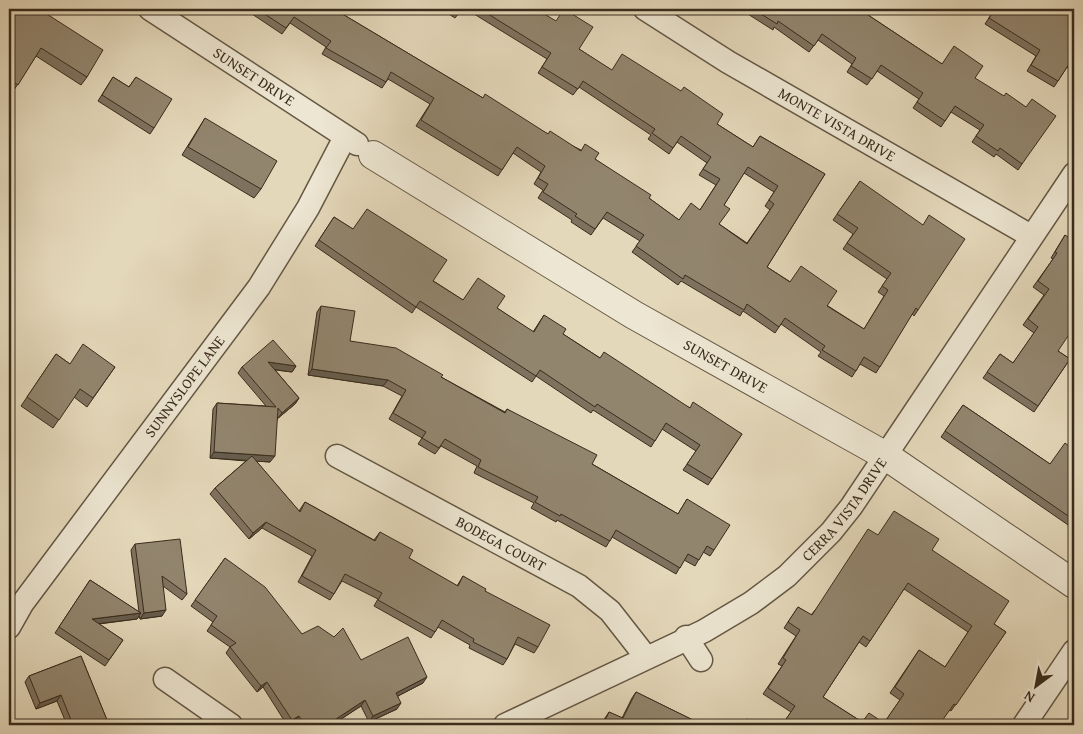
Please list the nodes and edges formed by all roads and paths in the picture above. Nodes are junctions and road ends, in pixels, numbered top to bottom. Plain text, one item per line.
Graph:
1 (150, 9) edge
2 (645, 9) edge
3 (358, 145) junction
4 (1074, 174) edge
5 (1031, 236) junction
6 (337, 456) dead end
7 (886, 456) junction
8 (1074, 584) edge
9 (9, 626) edge
10 (686, 637) junction
11 (1074, 651) edge
12 (646, 657) junction
13 (701, 660) dead end
14 (166, 679) dead end
15 (231, 725) edge
16 (505, 725) edge
17 (1024, 725) edge

1 - 3 street, SUNSET DRIVE
2 - 5 street, MONTE VISTA DRIVE
3 - 7 street, SUNSET DRIVE
3 - 9 street, SUNNYSLOPE LANE
4 - 5 street, CERRA VISTA DRIVE
5 - 7 street, CERRA VISTA DRIVE
6 - 12 street, BODEGA COURT
7 - 8 street, SUNSET DRIVE
7 - 10 street, CERRA VISTA DRIVE
10 - 12 street, CERRA VISTA DRIVE
10 - 13 street
11 - 17 street
12 - 16 street, CERRA VISTA DRIVE
14 - 15 street

